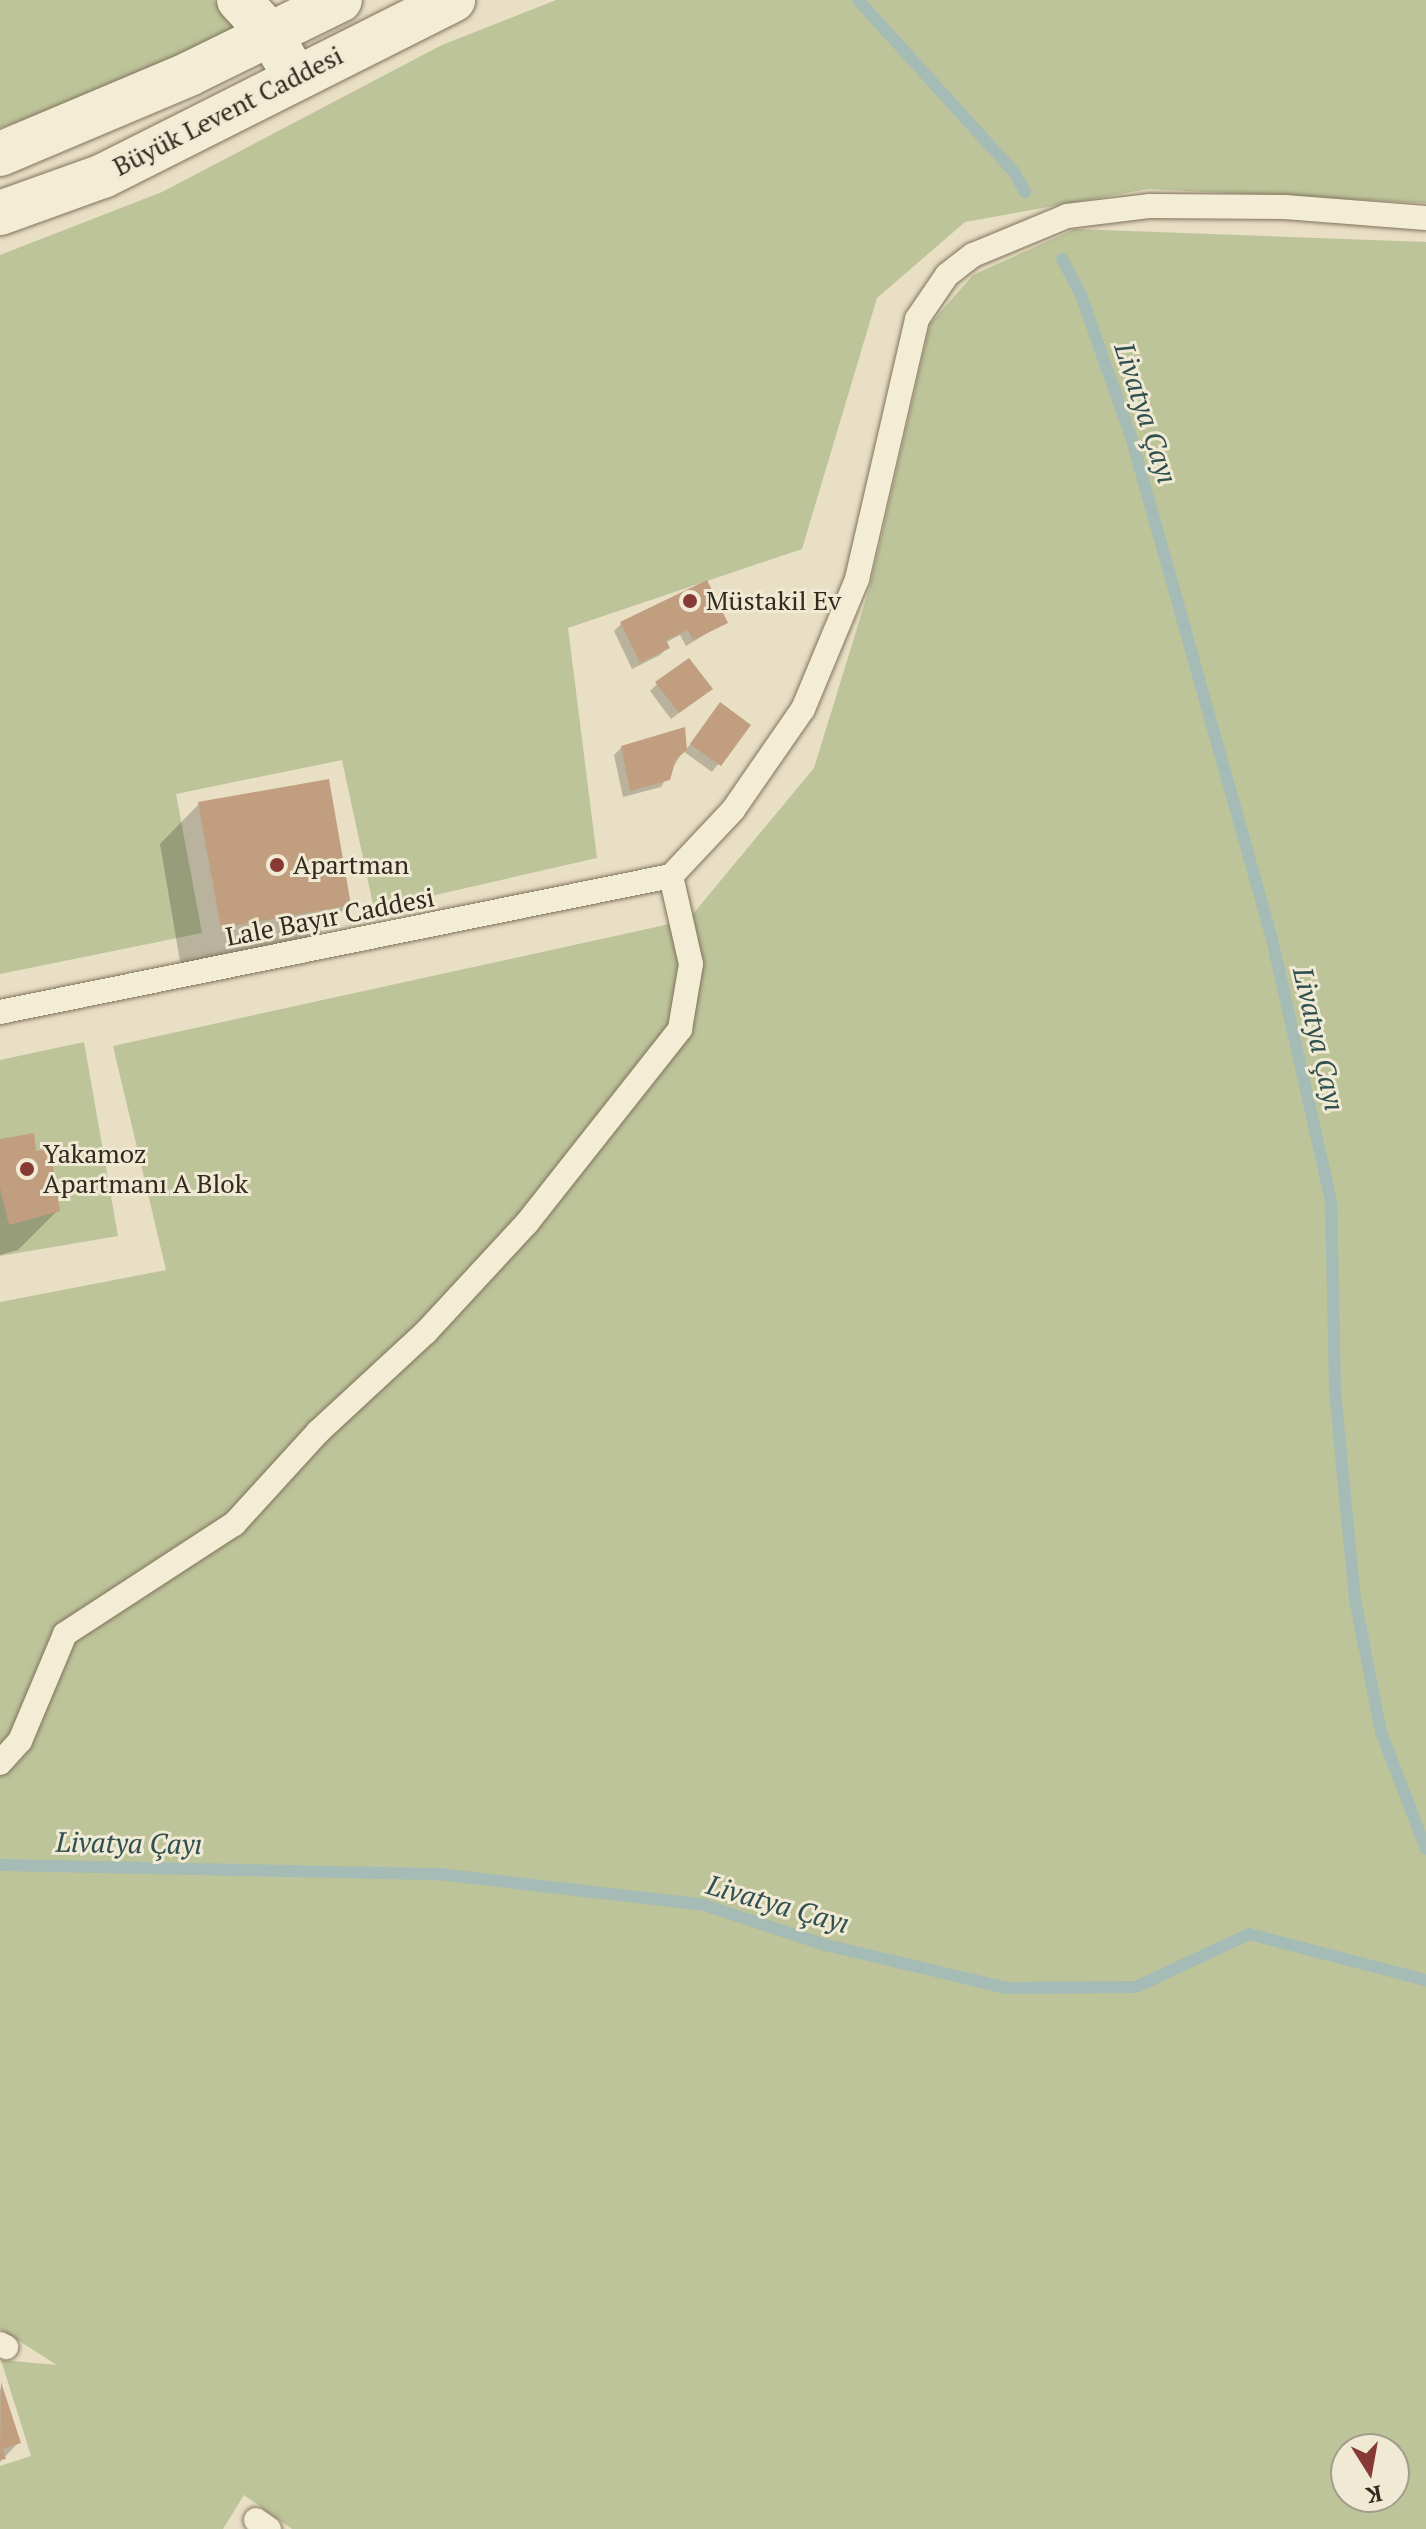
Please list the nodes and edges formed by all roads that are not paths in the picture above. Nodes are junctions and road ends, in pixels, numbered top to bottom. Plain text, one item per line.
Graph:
1 (239, 0) edge
2 (340, 0) edge
3 (453, 0) edge
4 (270, 34) junction
5 (295, 76) junction
6 (0, 154) edge
7 (0, 213) edge
8 (1426, 218) edge
9 (671, 876) junction
10 (0, 1012) edge
11 (0, 1763) edge

1 - 4 street
2 - 4 street, Büyük Levent Caddesi
3 - 5 street, Büyük Levent Caddesi
4 - 5 street
4 - 6 street, Büyük Levent Caddesi
5 - 7 street, Büyük Levent Caddesi
8 - 9 lane
9 - 10 lane, Lale Bayır Caddesi
9 - 11 lane

